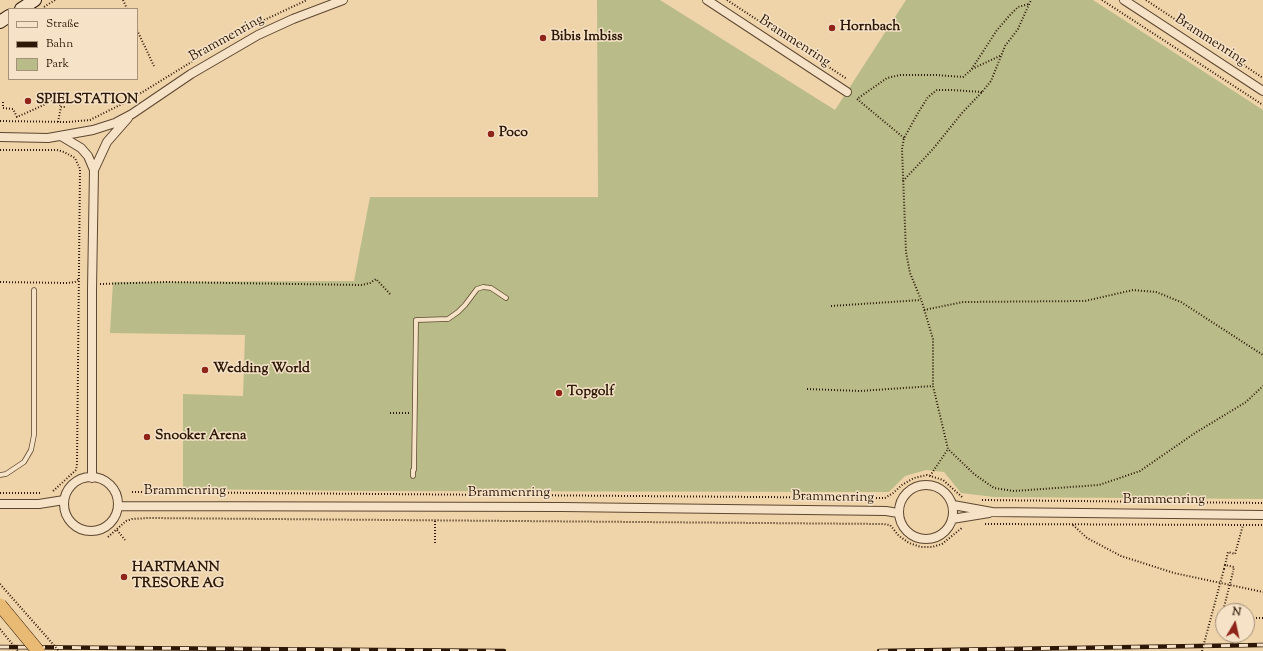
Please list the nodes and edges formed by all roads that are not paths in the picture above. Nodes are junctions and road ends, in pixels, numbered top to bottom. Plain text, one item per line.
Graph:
1 (36, 0) edge
2 (343, 0) edge
3 (707, 0) edge
4 (1124, 0) edge
5 (23, 8) edge
6 (1263, 91) edge
7 (847, 92) dead end
8 (132, 114) junction
9 (60, 136) junction
10 (0, 137) edge
11 (94, 170) junction
12 (34, 290) dead end
13 (506, 298) dead end
14 (0, 475) edge
15 (413, 476) dead end
16 (92, 478) junction
17 (64, 500) junction
18 (0, 504) edge
19 (953, 505) junction
20 (119, 506) junction
21 (992, 512) junction
22 (898, 513) junction
23 (1263, 514) edge
24 (952, 519) junction
25 (0, 605) edge
26 (38, 651) edge

1 - 5 main road
2 - 8 street, Brammenring
3 - 7 street, Brammenring
4 - 6 street, Brammenring
8 - 9 street, Brammenring
8 - 11 street, Brammenring
9 - 10 street, Brammenring
9 - 11 street, Brammenring
11 - 16 street, Brammenring
12 - 14 lane
13 - 15 lane
16 - 17 street
16 - 20 street
17 - 18 street
17 - 20 street
19 - 21 street, Brammenring
19 - 22 street
19 - 24 street
20 - 22 street, Brammenring
21 - 23 street, Brammenring
21 - 24 street, Brammenring
22 - 24 street
25 - 26 main road, bridge

